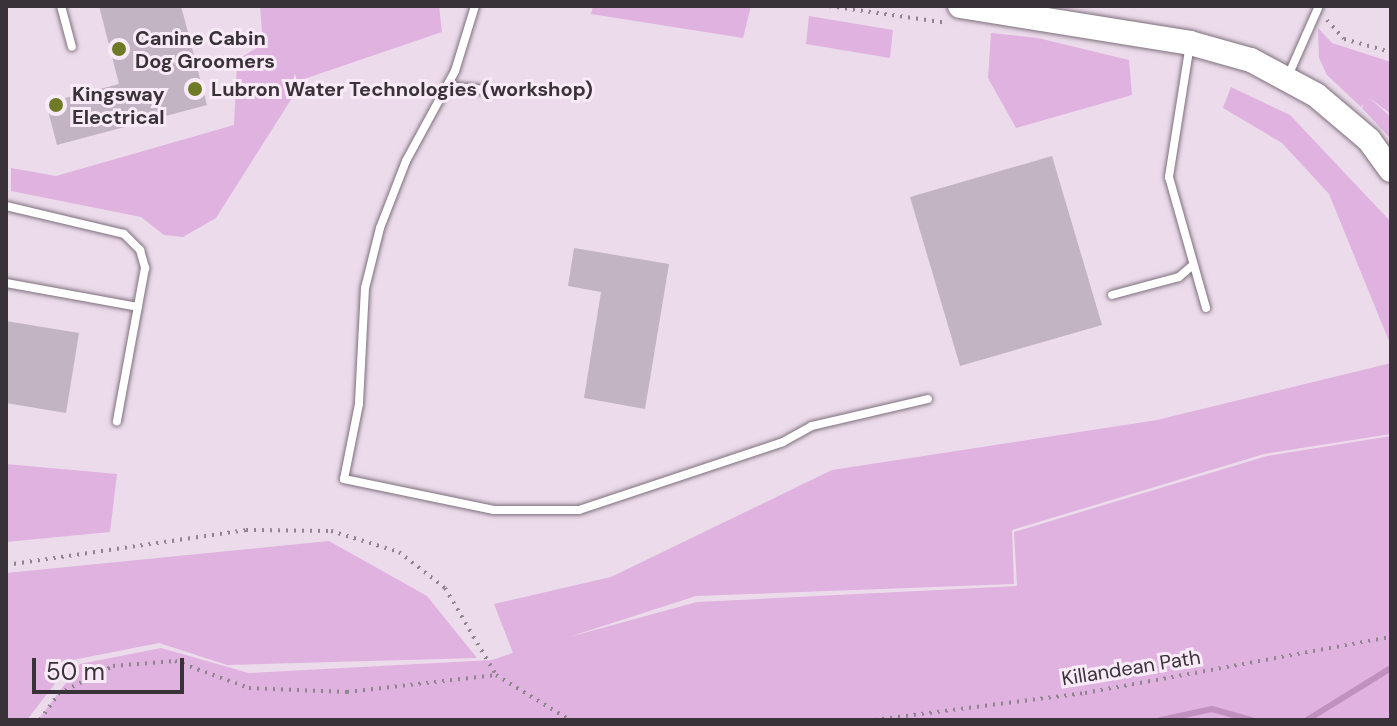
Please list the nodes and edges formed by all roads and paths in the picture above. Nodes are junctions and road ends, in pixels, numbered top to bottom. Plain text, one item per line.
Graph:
1 (61, 6) edge
2 (475, 6) edge
3 (960, 6) edge
4 (1319, 8) edge
5 (1190, 43) junction
6 (72, 47) dead end
7 (1391, 52) edge
8 (1287, 76) junction
9 (447, 86) junction
10 (494, 91) dead end
11 (1391, 170) edge
12 (6, 206) edge
13 (1193, 265) junction
14 (6, 283) edge
15 (1112, 295) dead end
16 (138, 307) junction
17 (1206, 308) dead end
18 (928, 399) dead end
19 (117, 421) dead end
20 (6, 565) edge
21 (1391, 637) edge
22 (496, 675) junction
23 (40, 720) edge
24 (570, 720) edge
25 (874, 720) edge

1 - 6 lane
2 - 9 lane
3 - 5 main road
4 - 7 path
4 - 8 lane
5 - 8 main road
5 - 13 lane
8 - 11 main road
9 - 10 lane
9 - 18 lane
12 - 16 lane
13 - 15 lane
13 - 17 lane
14 - 16 lane
16 - 19 lane
20 - 22 path
21 - 25 path, Killandean Path
22 - 23 path
22 - 24 path

